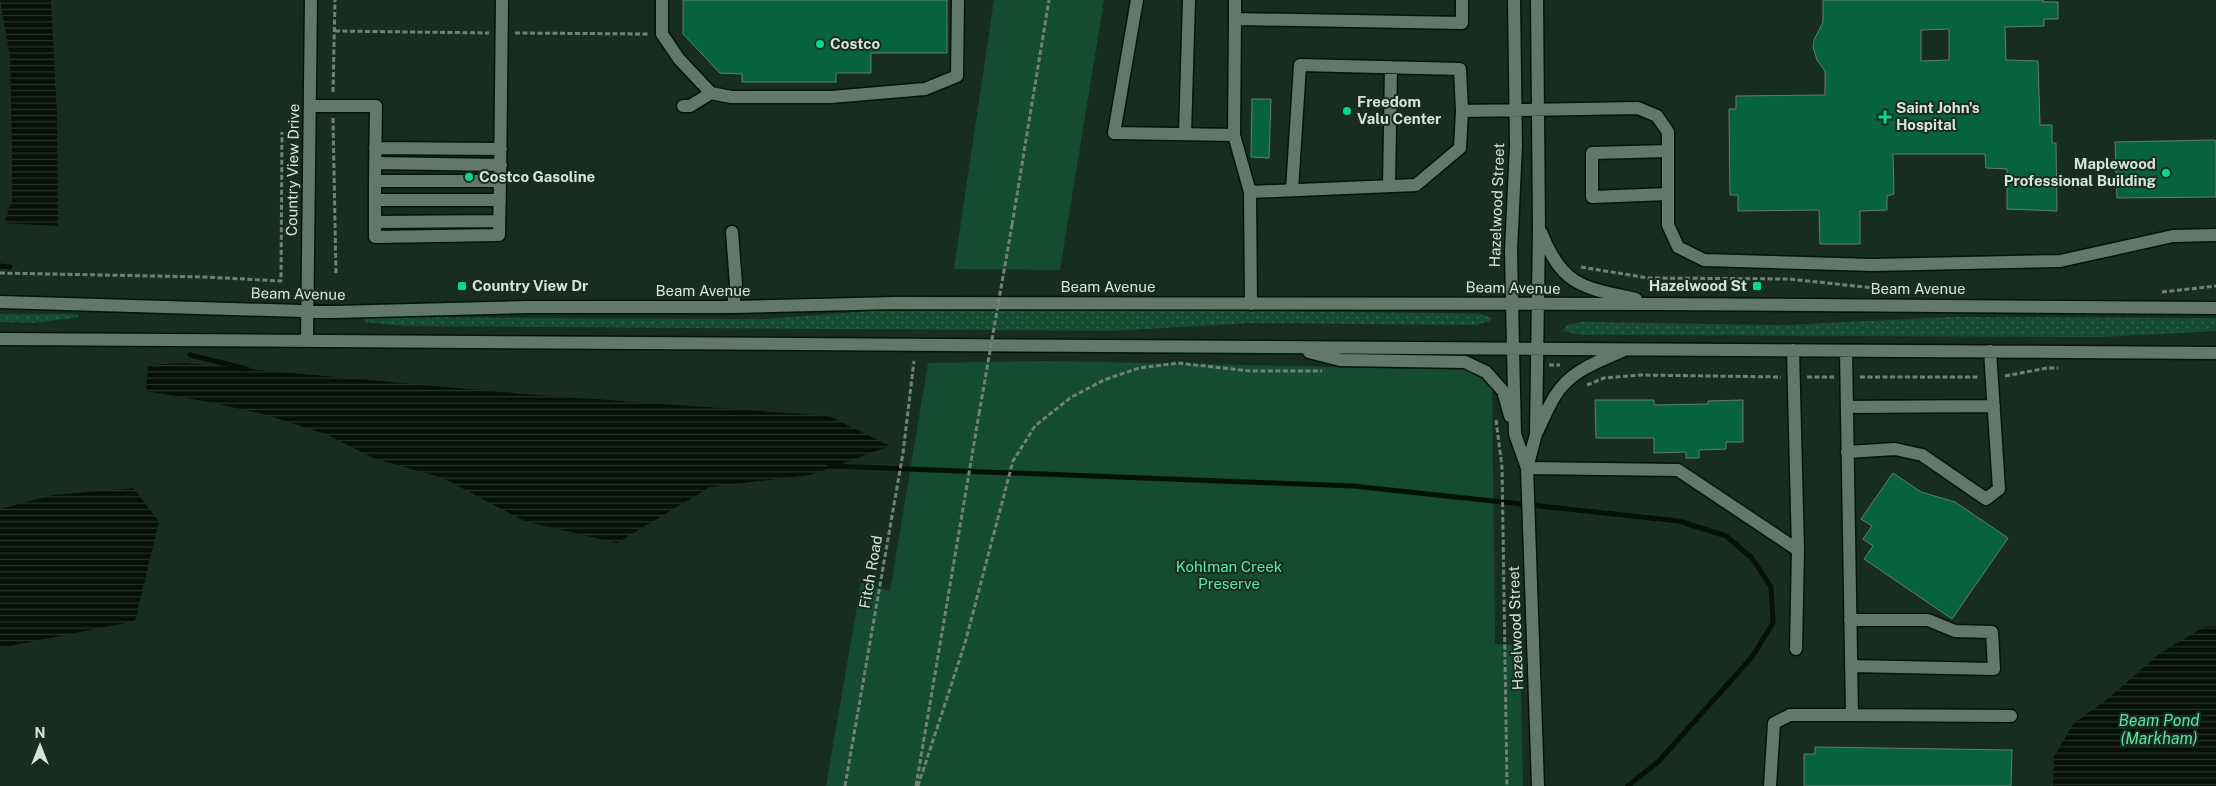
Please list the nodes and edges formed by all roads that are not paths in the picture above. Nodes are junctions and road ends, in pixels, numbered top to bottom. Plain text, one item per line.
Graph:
1 (311, 0) edge
2 (502, 0) edge
3 (662, 0) edge
4 (958, 0) edge
5 (1137, 0) edge
6 (1190, 0) edge
7 (1235, 0) edge
8 (1462, 0) edge
9 (1514, 0) edge
10 (1537, 0) edge
11 (1235, 19) junction
12 (1391, 67) junction
13 (711, 93) junction
14 (310, 106) junction
15 (683, 106) dead end
16 (1515, 109) junction
17 (1538, 109) junction
18 (1462, 111) junction
19 (1185, 134) junction
20 (1234, 135) junction
21 (376, 148) junction
22 (501, 149) junction
23 (1668, 151) junction
24 (375, 163) junction
25 (501, 164) junction
26 (375, 181) junction
27 (500, 181) junction
28 (1389, 186) junction
29 (1292, 190) junction
30 (1250, 192) junction
31 (1668, 194) junction
32 (375, 200) junction
33 (500, 200) junction
34 (500, 221) junction
35 (376, 222) junction
36 (1539, 228) junction
37 (732, 232) dead end
38 (2216, 235) edge
39 (0, 302) edge
40 (1251, 304) junction
41 (1512, 304) junction
42 (1658, 304) junction
43 (1537, 305) junction
44 (733, 307) junction
45 (2216, 308) edge
46 (308, 311) junction
47 (0, 339) edge
48 (307, 340) junction
49 (1289, 348) junction
50 (1513, 349) junction
51 (1536, 349) junction
52 (1627, 349) junction
53 (1793, 350) junction
54 (1846, 351) junction
55 (1990, 351) junction
56 (2216, 353) edge
57 (1994, 406) junction
58 (1847, 407) junction
59 (1515, 434) junction
60 (1536, 434) junction
61 (1848, 452) junction
62 (1527, 468) junction
63 (1798, 550) junction
64 (1850, 620) junction
65 (1796, 649) dead end
66 (1851, 666) junction
67 (1852, 715) junction
68 (2011, 716) dead end
69 (1538, 786) edge
70 (1770, 786) edge

1 - 14 street, Country View Drive
2 - 22 street
3 - 13 street
4 - 13 street
5 - 19 street
6 - 19 street
7 - 11 street
8 - 11 street
9 - 16 street, Hazelwood Street
10 - 17 street, Hazelwood Street
11 - 20 street
12 - 18 street
12 - 28 street
12 - 29 street
13 - 15 street
14 - 21 street
14 - 46 street, Country View Drive
16 - 17 street
16 - 18 street
16 - 41 street, Hazelwood Street
17 - 23 street
17 - 36 street, Hazelwood Street
18 - 28 street
19 - 20 street
20 - 30 street
21 - 22 street
21 - 24 street
22 - 25 street
23 - 31 street
23 - 31 street
24 - 25 street
24 - 26 street
25 - 27 street
26 - 27 street
26 - 32 street
27 - 33 street
28 - 29 street
29 - 30 street
30 - 40 street
31 - 38 street
32 - 33 street
32 - 35 street
33 - 34 street
34 - 35 street
34 - 35 street
36 - 42 street
36 - 43 street, Hazelwood Street
37 - 44 street
39 - 46 street, Beam Avenue
40 - 41 street, Beam Avenue
40 - 44 street, Beam Avenue
41 - 43 street, Beam Avenue
41 - 50 street, Hazelwood Street
42 - 43 street, Beam Avenue
42 - 45 street, Beam Avenue
43 - 51 street, Hazelwood Street
44 - 46 street, Beam Avenue
46 - 48 street, Country View Drive
47 - 48 street
48 - 49 street
49 - 50 street
49 - 59 street
50 - 51 street
50 - 59 street, Hazelwood Street
51 - 52 street
51 - 60 street, Hazelwood Street
52 - 53 street
52 - 60 street
53 - 54 street
53 - 63 street
54 - 55 street
54 - 58 street
55 - 56 street
55 - 57 street
57 - 58 street
57 - 61 street
58 - 61 street
59 - 62 street, Hazelwood Street
60 - 62 street, Hazelwood Street
61 - 64 street
62 - 63 street
62 - 69 street, Hazelwood Street
63 - 65 street
64 - 66 street
64 - 66 street
66 - 67 street
67 - 68 street
67 - 70 street

